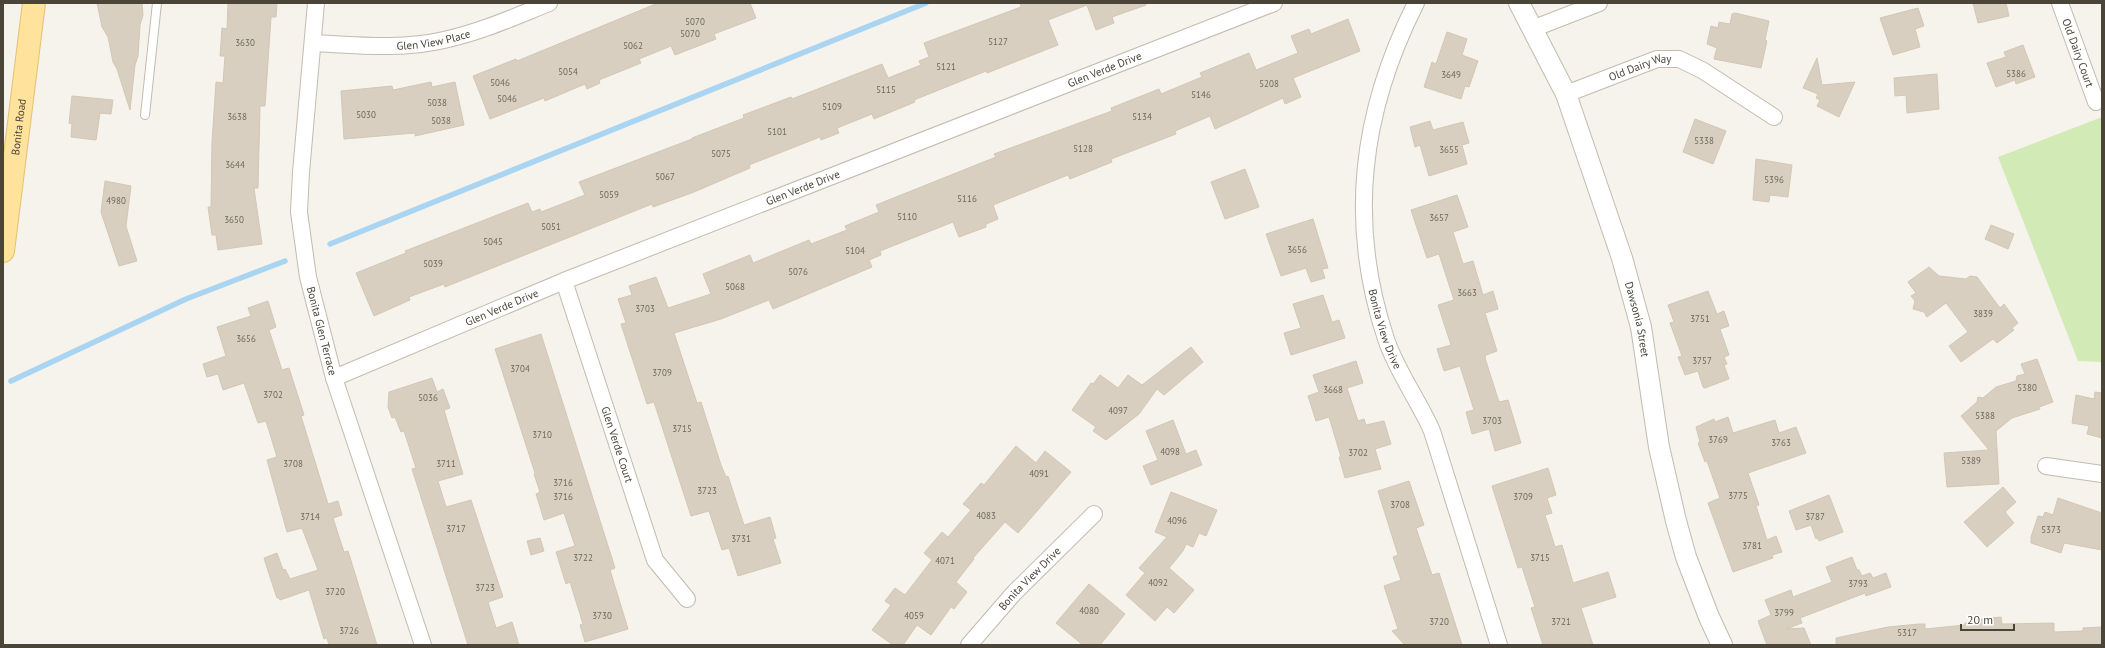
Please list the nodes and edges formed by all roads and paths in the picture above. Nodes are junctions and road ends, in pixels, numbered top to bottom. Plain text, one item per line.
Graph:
1 (34, 3) edge
2 (157, 3) edge
3 (316, 3) edge
4 (549, 3) edge
5 (1274, 3) edge
6 (1416, 3) edge
7 (1520, 3) edge
8 (1599, 3) edge
9 (2060, 3) edge
10 (1532, 29) junction
11 (313, 42) junction
12 (1566, 94) junction
13 (2099, 101) edge
14 (145, 115) dead end
15 (1774, 117) dead end
16 (3, 251) edge
17 (564, 281) junction
18 (334, 378) junction
19 (2046, 466) dead end
20 (2102, 474) edge
21 (1094, 514) dead end
22 (687, 599) dead end
23 (423, 645) edge
24 (969, 645) edge
25 (1499, 645) edge
26 (1722, 645) edge

1 - 16 main road, Bonita Road
2 - 14 lane
3 - 11 street, Bonita Glen Terrace
4 - 11 street, Glen View Place
5 - 17 street, Glen Verde Drive
6 - 25 street, Bonita View Drive
7 - 10 street, Dawsonia Street
8 - 10 street
9 - 13 street, Old Dairy Court
10 - 12 street, Dawsonia Street
11 - 18 street, Bonita Glen Terrace
12 - 15 street, Old Dairy Way
12 - 26 street, Dawsonia Street
17 - 18 street, Glen Verde Drive
17 - 22 street, Glen Verde Court
18 - 23 street, Bonita Glen Terrace
19 - 20 street
21 - 24 street, Bonita View Drive

